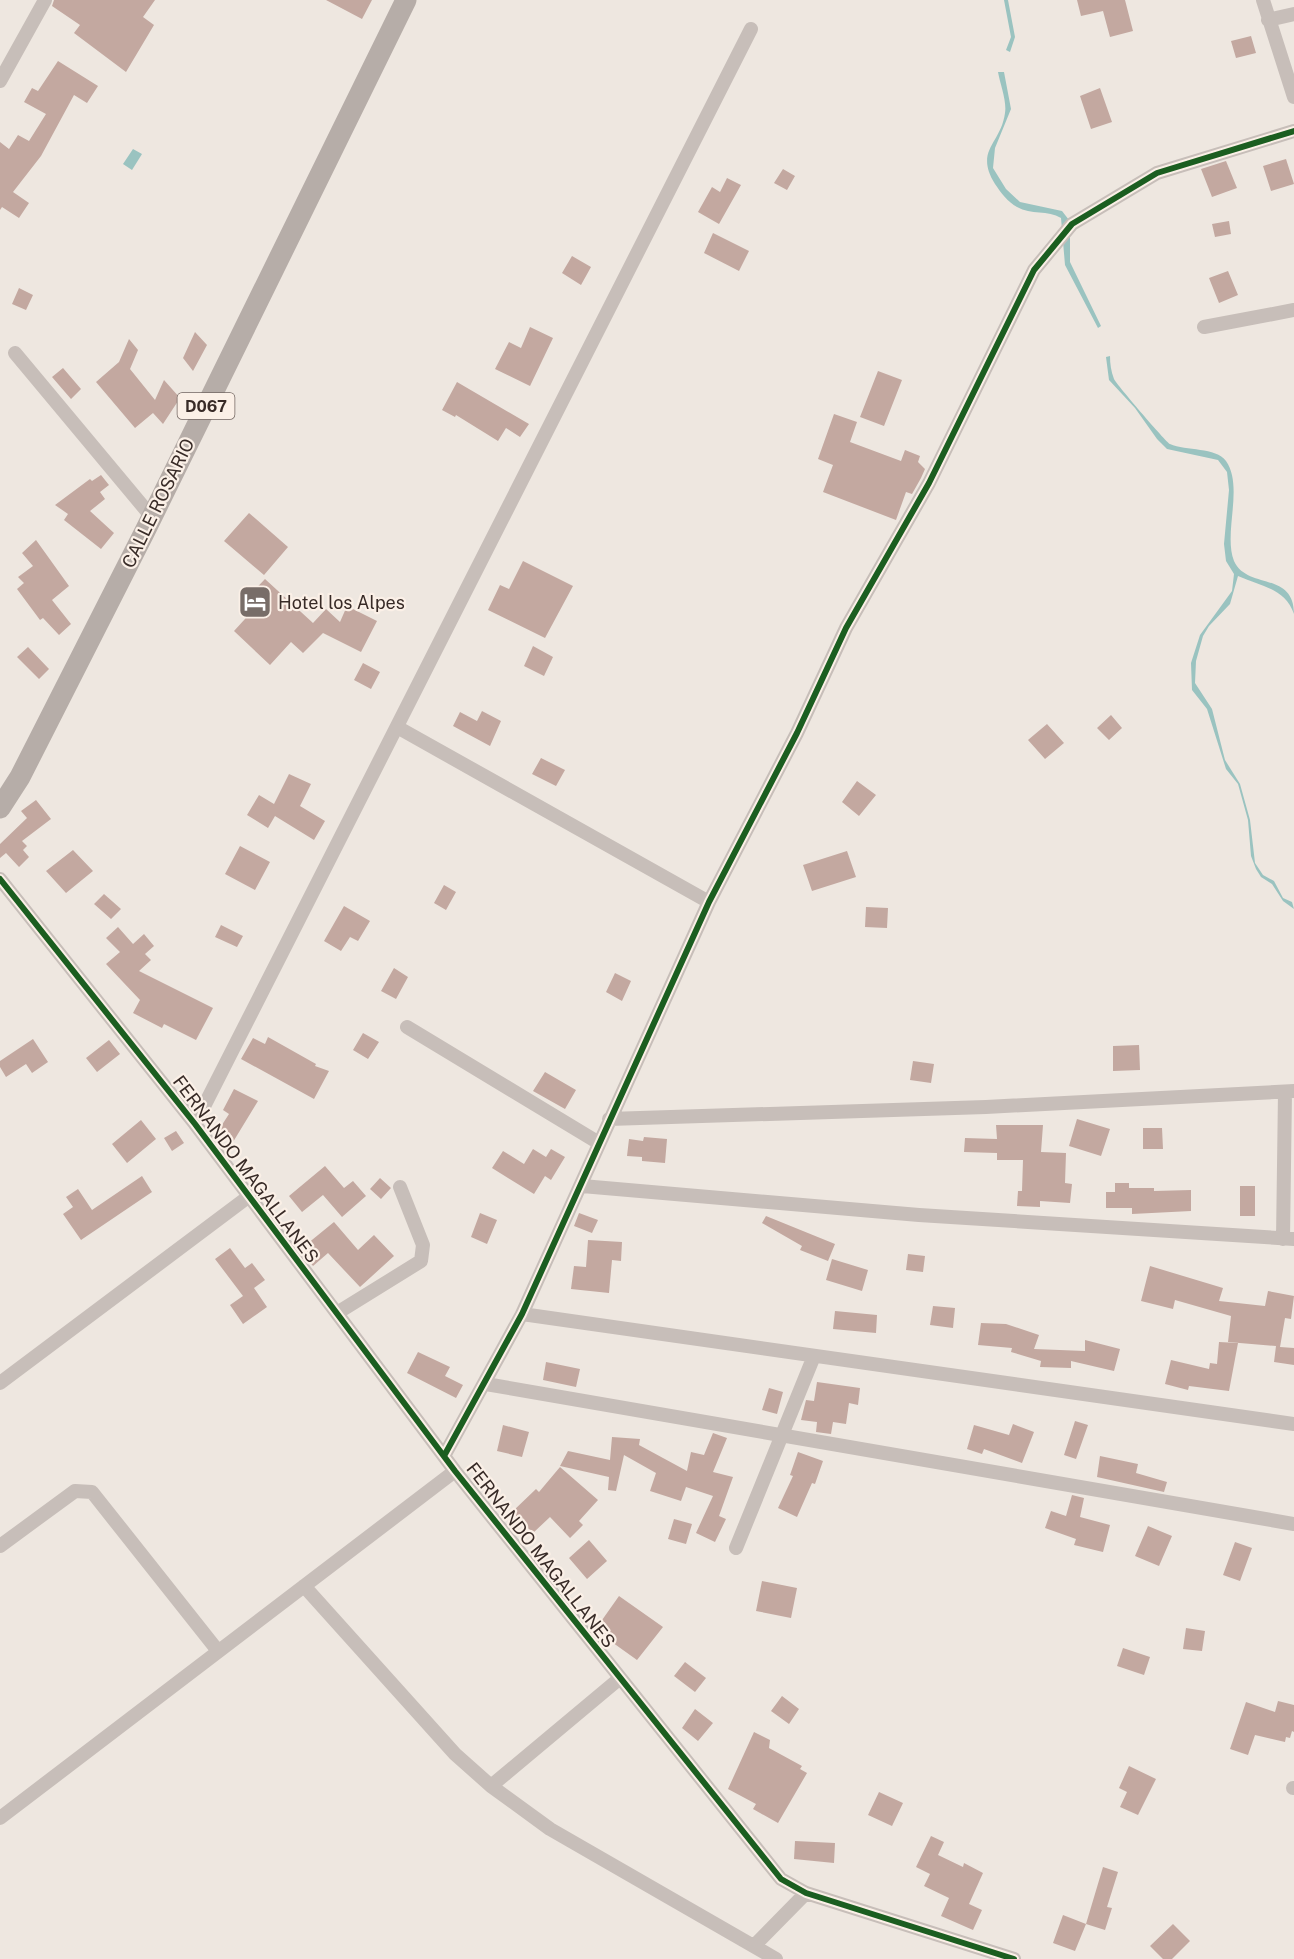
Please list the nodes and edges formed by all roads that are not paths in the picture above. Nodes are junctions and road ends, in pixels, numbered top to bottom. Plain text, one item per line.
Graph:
1 (45, 0) edge
2 (406, 0) edge
3 (1263, 0) edge
4 (1294, 14) edge
5 (1268, 20) junction
6 (751, 29) dead end
7 (0, 81) edge
8 (1294, 97) edge
9 (1294, 130) edge
10 (1294, 310) edge
11 (1204, 327) dead end
12 (15, 354) dead end
13 (151, 516) junction
14 (397, 727) junction
15 (0, 808) edge
16 (0, 879) edge
17 (709, 902) junction
18 (406, 1028) dead end
19 (1290, 1091) edge
20 (609, 1119) junction
21 (195, 1124) junction
22 (599, 1143) junction
23 (582, 1186) junction
24 (400, 1188) dead end
25 (248, 1197) junction
26 (1288, 1239) edge
27 (338, 1313) junction
28 (522, 1314) junction
29 (814, 1356) junction
30 (0, 1383) edge
31 (486, 1384) junction
32 (1294, 1424) edge
33 (781, 1437) junction
34 (444, 1456) junction
35 (455, 1472) junction
36 (1294, 1524) edge
37 (0, 1546) edge
38 (736, 1548) dead end
39 (304, 1586) junction
40 (218, 1651) junction
41 (620, 1679) junction
42 (491, 1786) junction
43 (0, 1818) edge
44 (806, 1893) junction
45 (754, 1946) junction
46 (776, 1959) edge
47 (1014, 1959) edge

1 - 7 street
2 - 13 main road, CALLE ROSARIO / D067
3 - 5 street
4 - 5 street
5 - 8 street
6 - 14 street
9 - 17 street
10 - 11 street
12 - 13 street
13 - 15 main road, CALLE ROSARIO / D067
14 - 17 street
14 - 21 street
16 - 21 street, FERNANDO MAGALLANES
17 - 20 street
18 - 22 street
19 - 20 street
19 - 26 street
20 - 22 street
21 - 25 street, FERNANDO MAGALLANES
22 - 23 street
23 - 26 street
23 - 28 street
24 - 27 street
25 - 27 street, FERNANDO MAGALLANES
25 - 30 street
27 - 34 street, FERNANDO MAGALLANES
28 - 29 street
28 - 31 street
29 - 32 street
29 - 33 street
31 - 33 street
31 - 34 street
33 - 36 street
33 - 38 street
34 - 35 street, FERNANDO MAGALLANES
35 - 39 street
35 - 41 street, FERNANDO MAGALLANES
37 - 40 street
39 - 40 street
39 - 42 street
40 - 43 street
41 - 42 street
41 - 44 street, FERNANDO MAGALLANES
42 - 45 street
44 - 45 street
44 - 47 street, FERNANDO MAGALLANES
45 - 46 street

